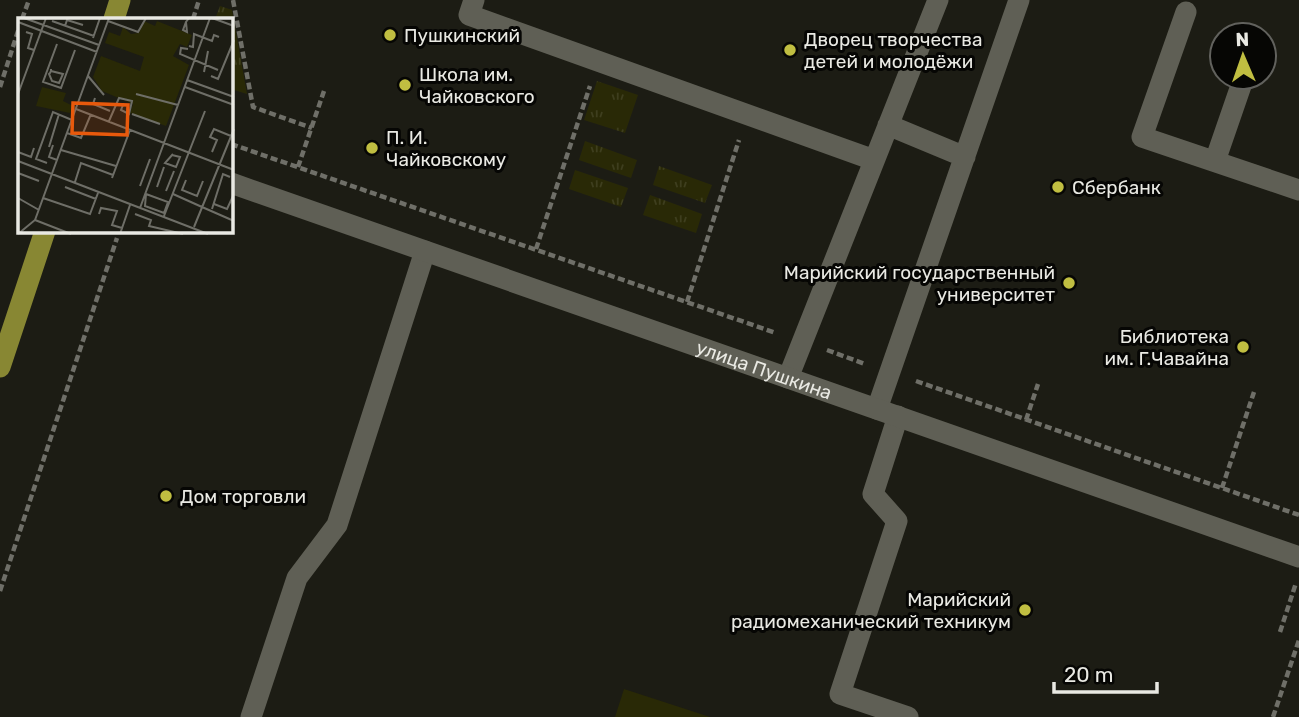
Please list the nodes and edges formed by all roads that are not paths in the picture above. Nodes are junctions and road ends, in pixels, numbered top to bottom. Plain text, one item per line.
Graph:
1 (120, 0) edge
2 (474, 0) edge
3 (938, 0) edge
4 (1020, 0) edge
5 (1186, 12) dead end
6 (114, 18) edge
7 (1239, 91) edge
8 (888, 125) junction
9 (965, 157) junction
10 (874, 160) junction
11 (1215, 161) junction
12 (233, 184) edge
13 (1299, 190) edge
14 (44, 233) edge
15 (425, 251) junction
16 (0, 367) edge
17 (788, 378) junction
18 (877, 409) junction
19 (898, 416) junction
20 (1299, 557) edge
21 (251, 717) edge
22 (908, 717) edge

1 - 6 main road
2 - 10 street
3 - 8 street
4 - 9 street
5 - 11 street
7 - 11 street
8 - 9 street
8 - 10 street
9 - 18 street
10 - 17 street
11 - 13 street
12 - 15 street, улица Пушкина
14 - 16 main road
15 - 17 street, улица Пушкина
15 - 21 street
17 - 18 street, улица Пушкина
18 - 19 street, улица Пушкина
19 - 20 street, улица Пушкина
19 - 22 street

